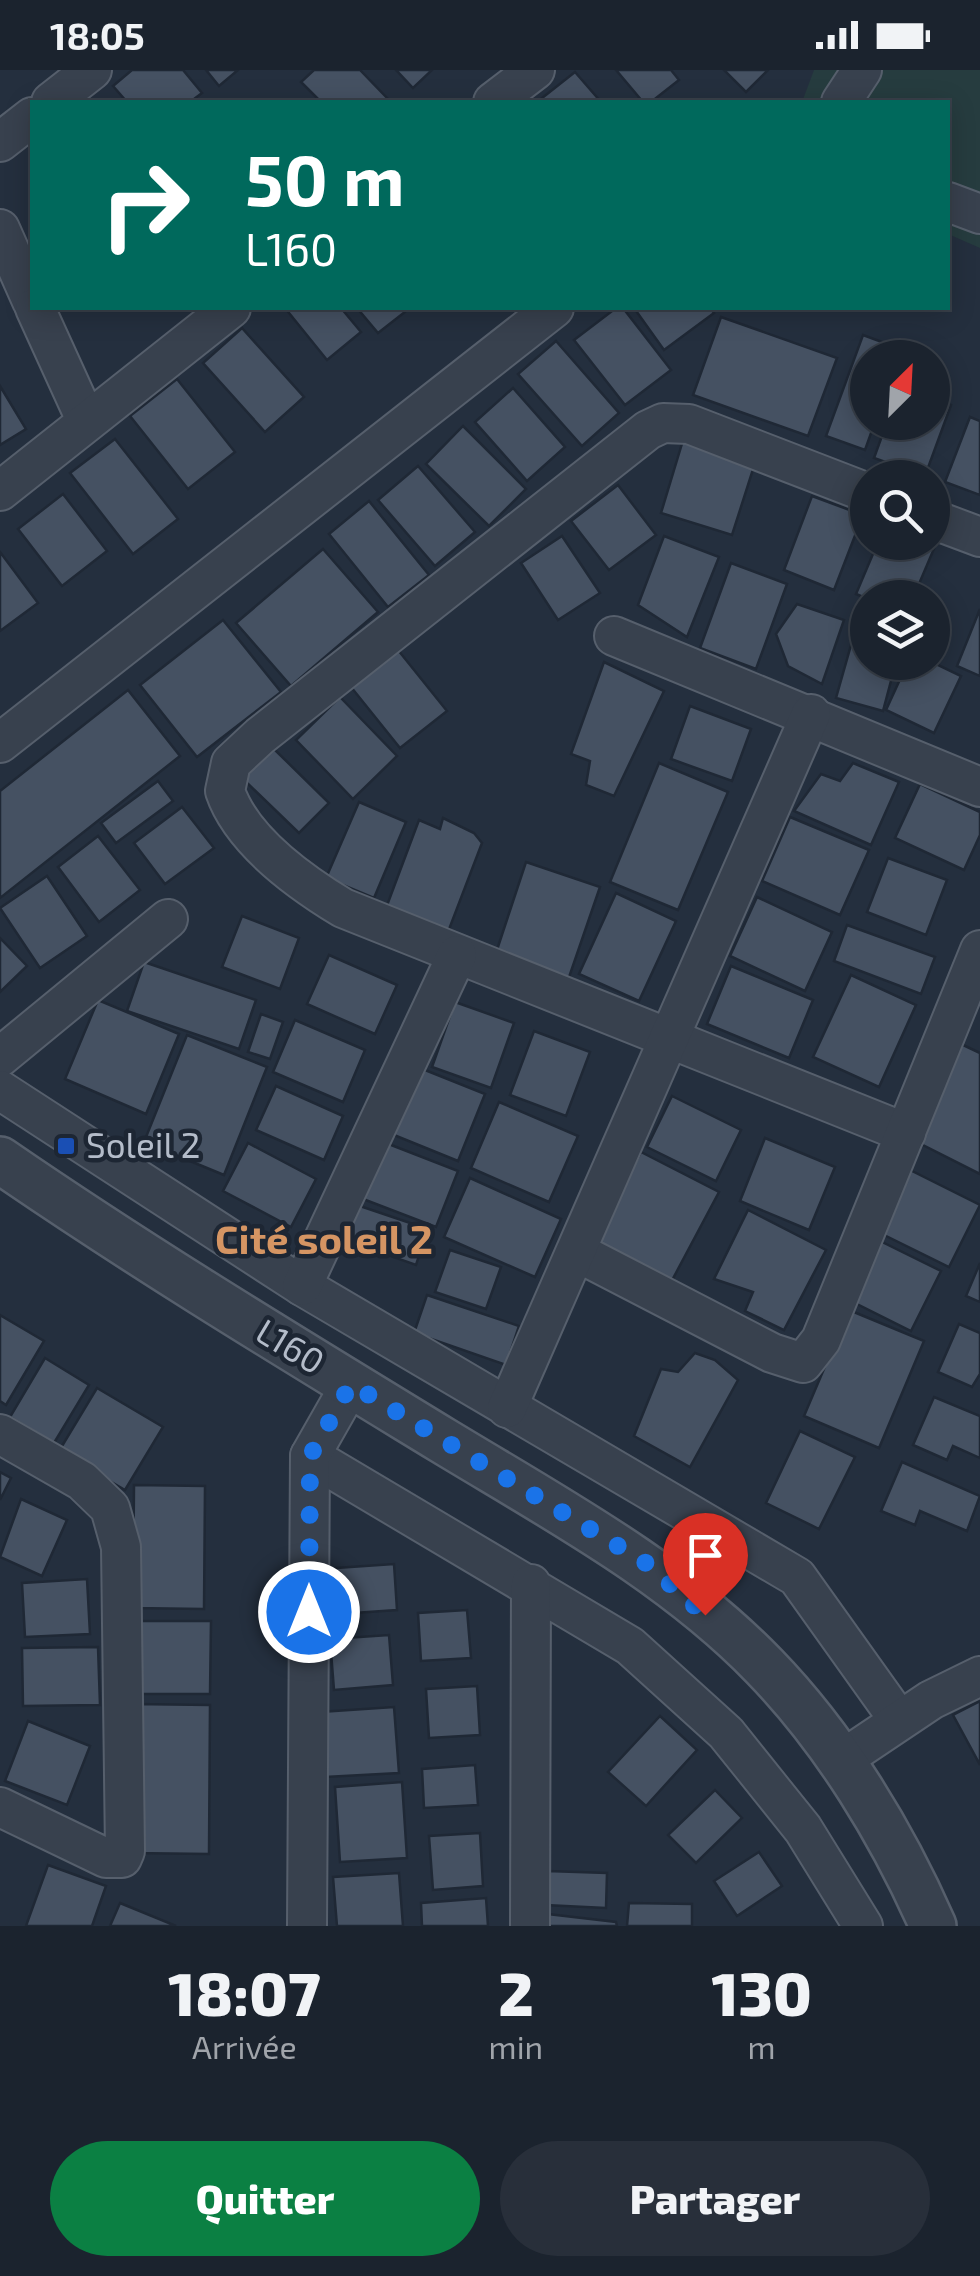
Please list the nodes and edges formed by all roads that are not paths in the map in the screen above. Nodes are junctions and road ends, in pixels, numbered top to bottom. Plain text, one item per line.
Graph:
1 (92, 70) edge
2 (535, 70) edge
3 (862, 70) edge
4 (54, 100) edge
5 (496, 100) edge
6 (842, 100) edge
7 (30, 119) edge
8 (0, 142) edge
9 (950, 203) edge
10 (980, 214) edge
11 (0, 229) edge
12 (30, 295) edge
13 (37, 310) edge
14 (227, 310) edge
15 (551, 310) edge
16 (86, 420) junction
17 (850, 486) edge
18 (0, 491) edge
19 (950, 525) edge
20 (980, 537) edge
21 (614, 636) dead end
22 (811, 714) junction
23 (0, 743) edge
24 (980, 787) edge
25 (168, 919) dead end
26 (980, 950) edge
27 (457, 955) junction
28 (672, 1037) junction
29 (0, 1057) edge
30 (0, 1090) edge
31 (906, 1132) junction
32 (0, 1160) edge
33 (577, 1252) junction
34 (302, 1286) junction
35 (351, 1384) junction
36 (507, 1408) junction
37 (0, 1434) edge
38 (310, 1456) junction
39 (530, 1584) junction
40 (980, 1676) edge
41 (899, 1720) junction
42 (840, 1760) junction
43 (0, 1807) edge
44 (307, 1926) edge
45 (530, 1926) edge
46 (863, 1926) edge
47 (933, 1926) edge

1 - 4 street
2 - 5 street
3 - 6 street
7 - 8 street
9 - 10 street
11 - 12 street
13 - 16 street
14 - 16 street
15 - 23 street
16 - 18 street
17 - 27 street
19 - 20 street
21 - 22 street
22 - 24 street
22 - 28 street
25 - 29 street
26 - 31 street
27 - 28 street
27 - 34 street
28 - 31 street
28 - 33 street
30 - 34 street
31 - 33 street
32 - 35 street, L160
33 - 36 street
34 - 36 street
35 - 38 street
35 - 42 street, L160
36 - 41 street
37 - 43 street
38 - 39 street
38 - 44 street
39 - 45 street
39 - 46 street
40 - 41 street
41 - 42 street
42 - 47 street, L160

